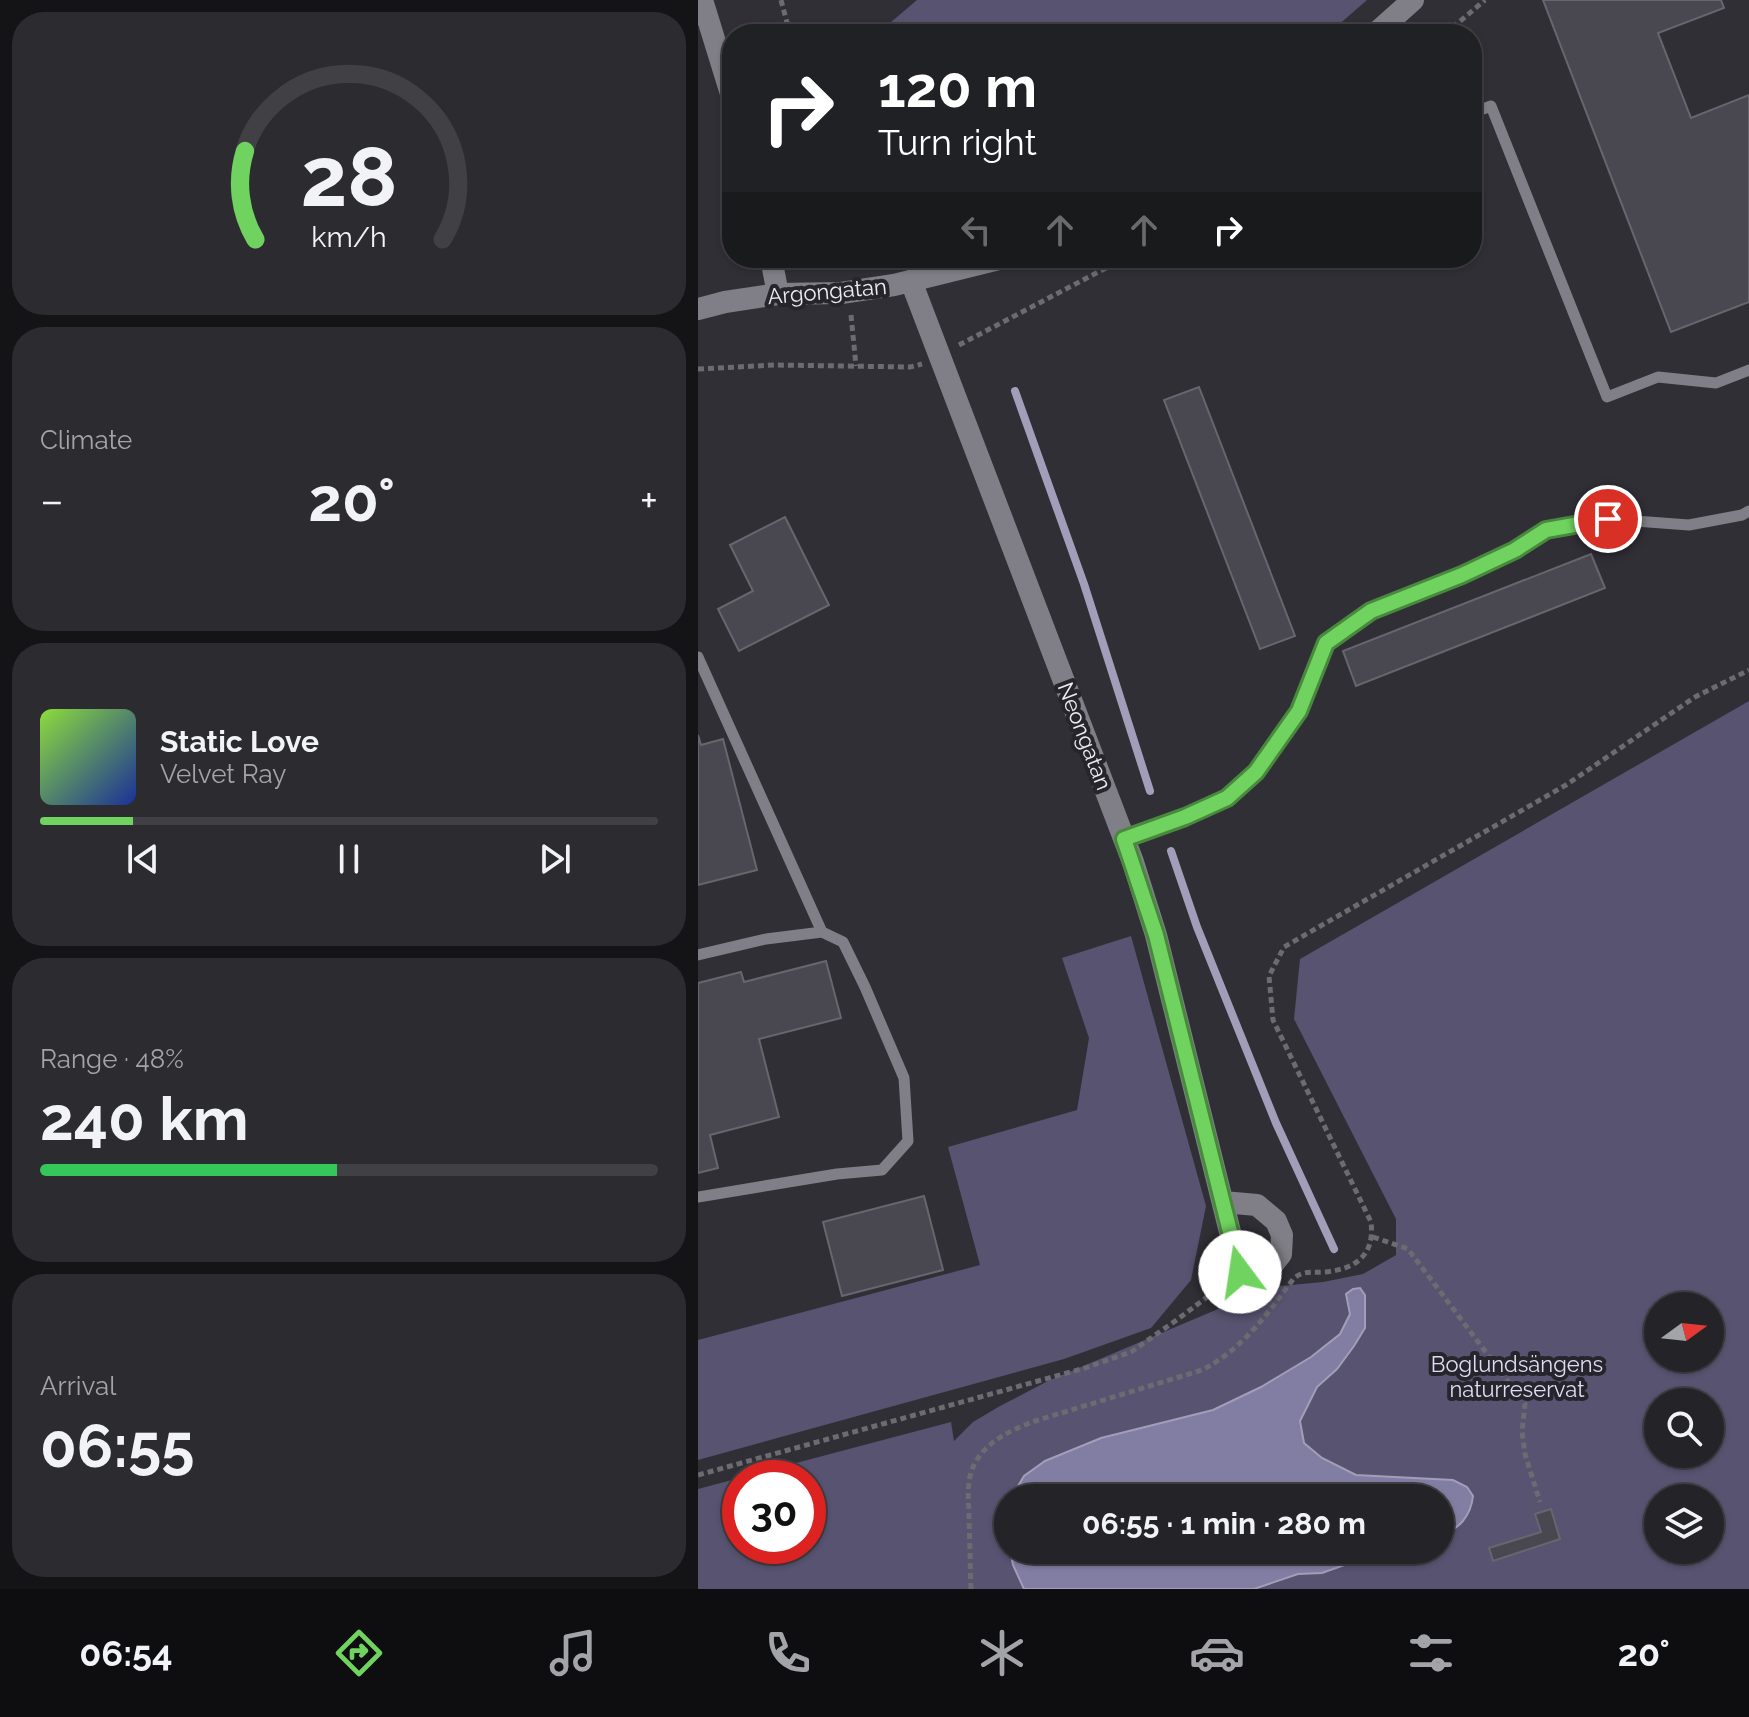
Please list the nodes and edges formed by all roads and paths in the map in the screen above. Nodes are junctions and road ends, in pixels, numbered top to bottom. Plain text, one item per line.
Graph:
1 (702, 0) edge
2 (781, 0) edge
3 (1413, 0) edge
4 (1485, 0) edge
5 (787, 24) edge
6 (1386, 24) edge
7 (1457, 24) edge
8 (722, 65) edge
9 (1482, 109) edge
10 (773, 268) edge
11 (963, 268) edge
12 (911, 281) junction
13 (778, 294) junction
14 (698, 309) edge
15 (852, 322) dead end
16 (775, 365) dead end
17 (856, 366) dead end
18 (698, 369) edge
19 (1749, 370) edge
20 (1749, 511) edge
21 (698, 657) edge
22 (1749, 670) edge
23 (1124, 839) junction
24 (822, 932) junction
25 (698, 955) edge
26 (698, 1197) edge
27 (1223, 1202) junction
28 (1373, 1237) junction
29 (1240, 1272) junction
30 (698, 1475) edge
31 (1540, 1502) dead end
32 (971, 1589) edge

1 - 8 street
2 - 5 path
3 - 6 street
4 - 7 path
9 - 19 lane
10 - 13 street
11 - 12 street, Argongatan
12 - 13 street, Argongatan
12 - 23 street, Neongatan
13 - 14 street, Argongatan
15 - 17 path
16 - 18 path
20 - 23 lane
21 - 24 lane
22 - 28 path
23 - 27 street, Neongatan
24 - 25 lane
24 - 26 lane
27 - 29 street, Neongatan
27 - 29 street
28 - 31 path
28 - 32 path
29 - 30 path

